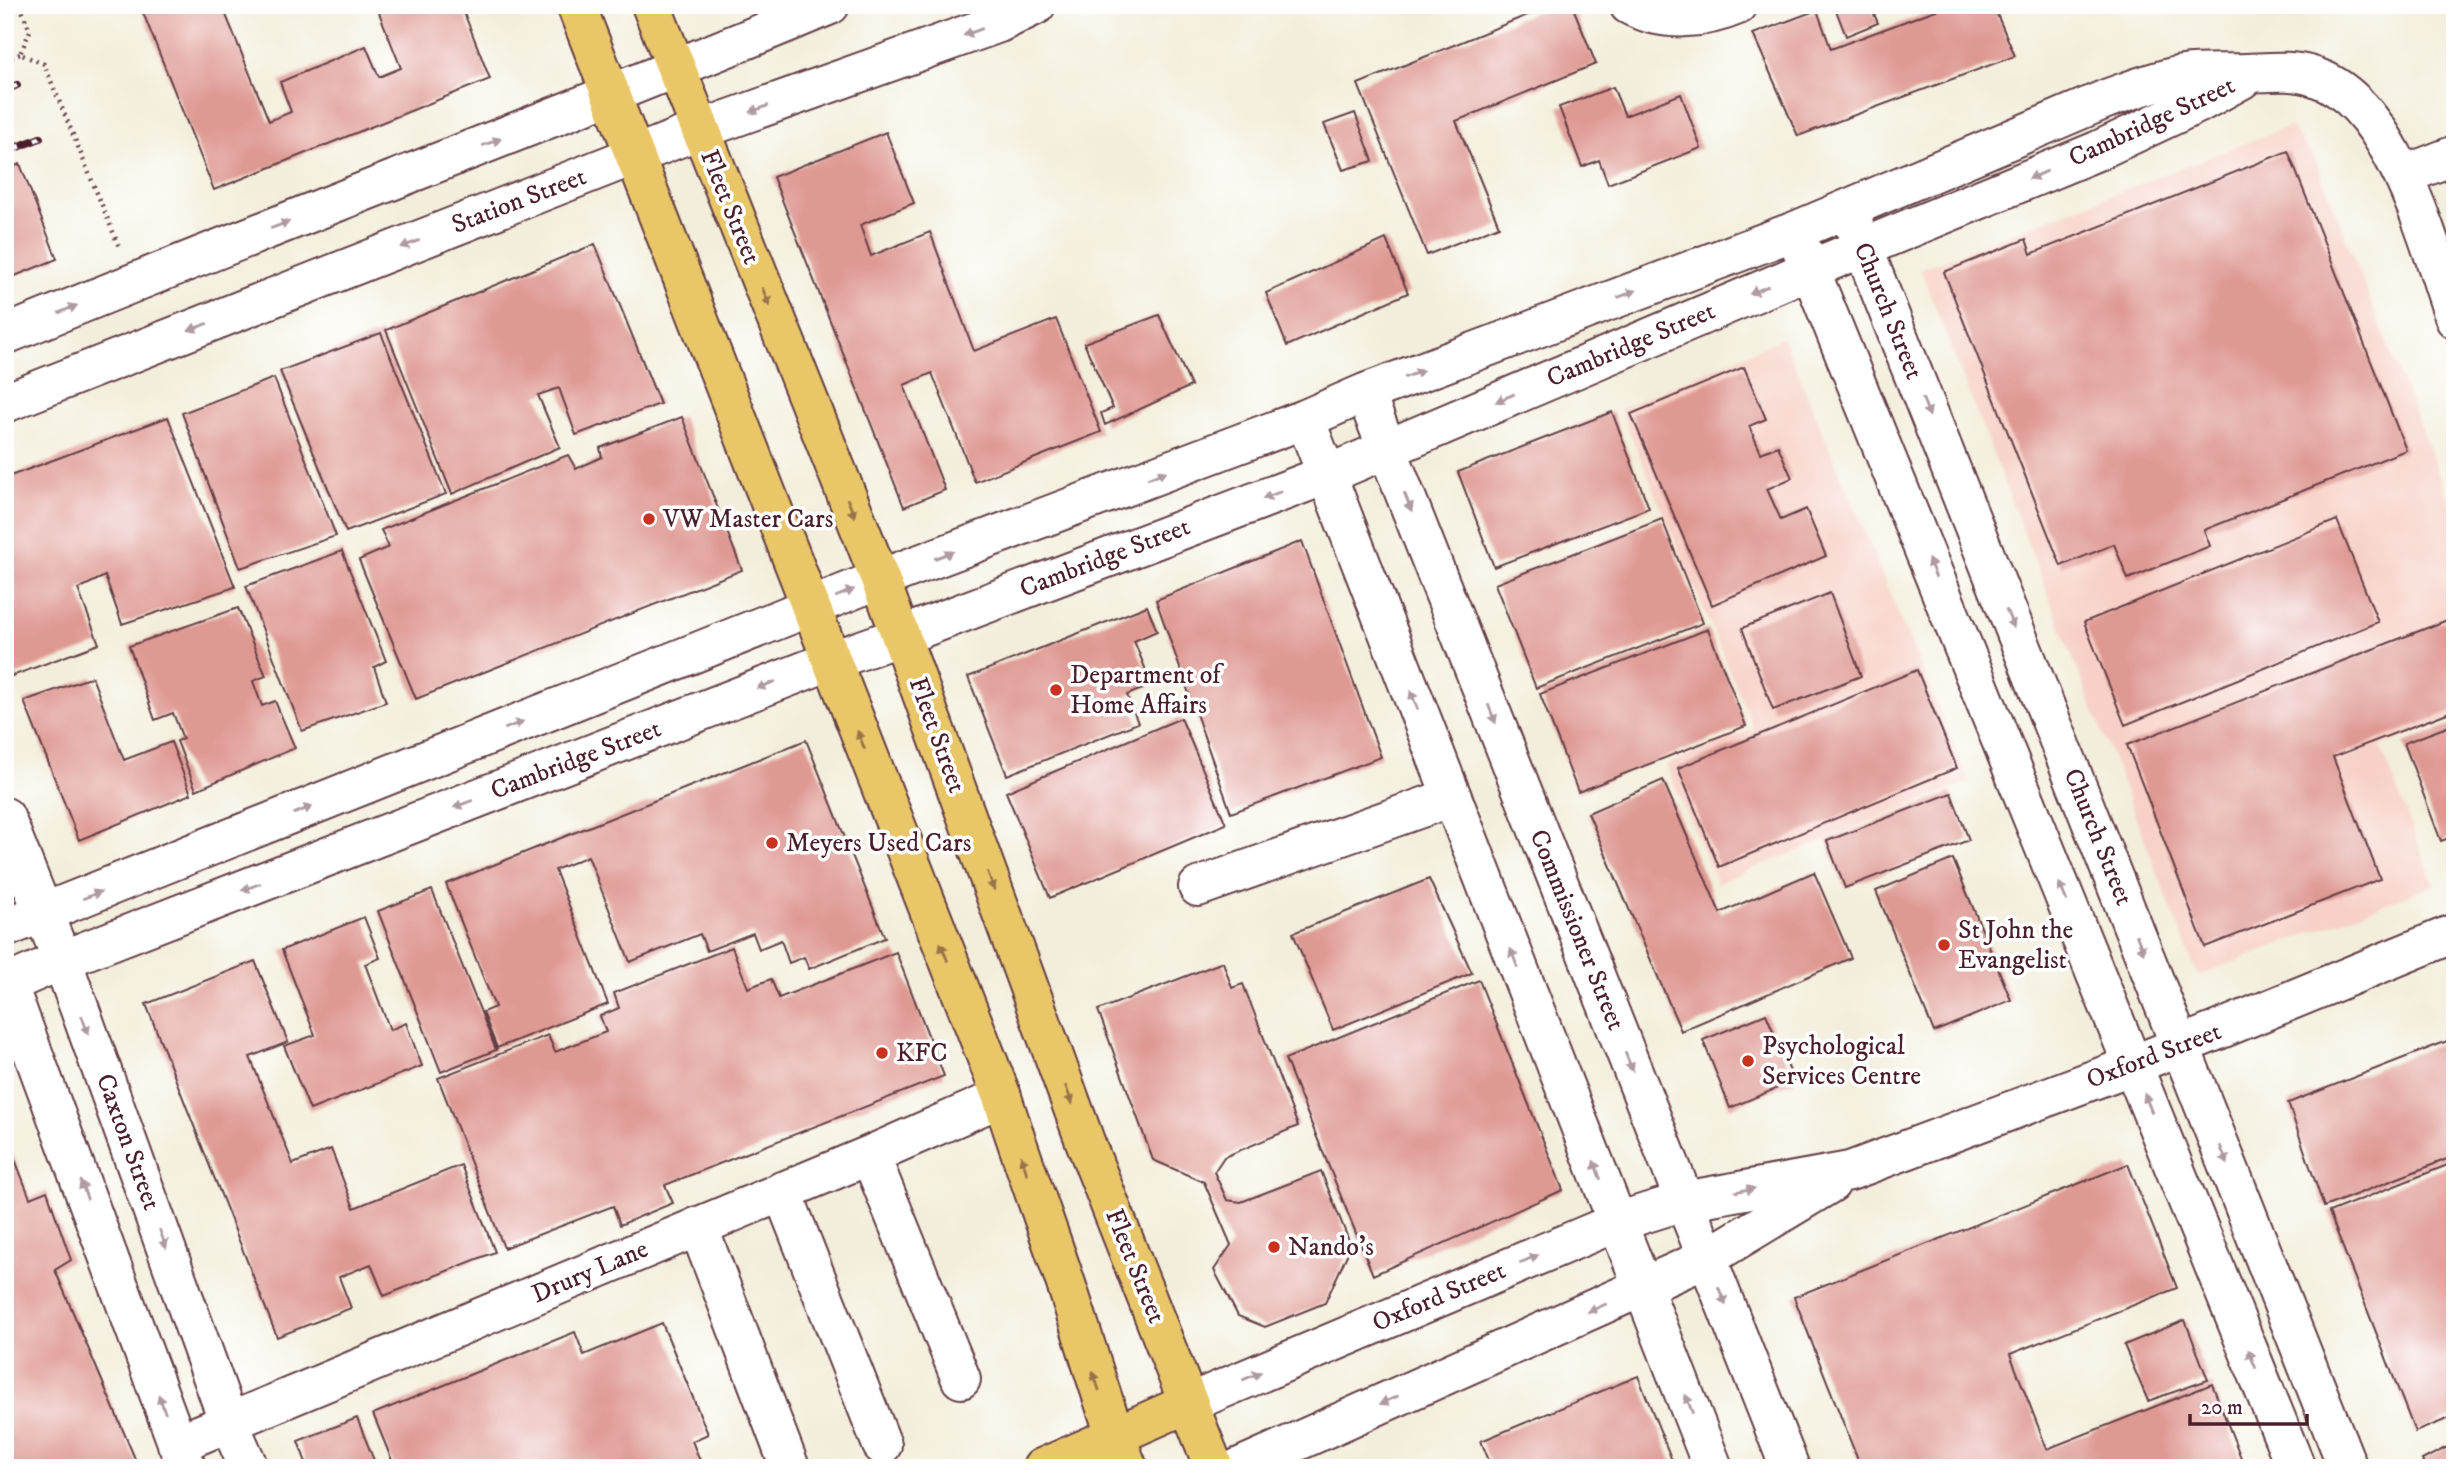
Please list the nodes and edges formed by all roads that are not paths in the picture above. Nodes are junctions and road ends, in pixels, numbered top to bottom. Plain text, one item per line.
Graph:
1 (576, 5) edge
2 (651, 5) edge
3 (830, 5) edge
4 (1036, 5) edge
5 (1629, 5) edge
6 (1738, 5) edge
7 (678, 69) junction
8 (2254, 73) junction
9 (613, 94) junction
10 (699, 130) junction
11 (2455, 155) edge
12 (635, 156) junction
13 (2404, 175) junction
14 (1847, 207) junction
15 (1795, 231) junction
16 (1863, 248) junction
17 (1811, 269) junction
18 (2455, 319) edge
19 (5, 335) edge
20 (1365, 393) junction
21 (5, 403) edge
22 (1304, 419) junction
23 (1387, 448) junction
24 (1326, 475) junction
25 (880, 579) junction
26 (810, 607) junction
27 (901, 636) junction
28 (830, 661) junction
29 (1452, 797) junction
30 (5, 817) edge
31 (1198, 887) dead end
32 (44, 914) junction
33 (5, 928) edge
34 (2455, 933) edge
35 (62, 961) junction
36 (6, 982) edge
37 (2181, 1046) junction
38 (2133, 1065) junction
39 (1002, 1097) junction
40 (870, 1155) junction
41 (1850, 1171) junction
42 (782, 1191) junction
43 (1684, 1200) junction
44 (1617, 1222) junction
45 (698, 1226) junction
46 (1707, 1258) junction
47 (1643, 1288) junction
48 (961, 1379) dead end
49 (1189, 1402) junction
50 (229, 1423) junction
51 (881, 1445) dead end
52 (1121, 1452) edge
53 (181, 1456) edge
54 (249, 1468) edge
55 (790, 1468) edge
56 (1042, 1468) edge
57 (1214, 1468) edge
58 (1238, 1468) edge
59 (1713, 1468) edge
60 (1790, 1468) edge
61 (2296, 1468) edge
62 (2348, 1468) edge

1 - 9 main road
2 - 7 main road, Fleet Street
3 - 7 street
4 -> 10 street, Station Street
5 - 6 street
7 - 9 street
7 - 10 main road, Fleet Street
8 - 13 street
8 - 14 street, Cambridge Street
8 -> 16 street, Cambridge Street
9 - 12 main road
19 -> 9 street
10 - 12 street, Station Street
10 -> 25 main road, Fleet Street
11 - 13 street
12 -> 21 street, Station Street
12 - 26 main road
13 - 18 street
14 - 15 street, Cambridge Street
14 - 16 street, Church Street
15 - 17 street, Church Street
20 -> 15 street, Cambridge Street
16 - 17 street, Cambridge Street
16 -> 37 street, Church Street
17 -> 23 street, Cambridge Street
38 -> 17 street, Church Street
20 - 22 street, Cambridge Street
20 - 23 street, Commissioner Street
22 - 24 street
25 -> 22 street, Cambridge Street
23 - 24 street, Cambridge Street
23 -> 43 street, Commissioner Street
24 -> 27 street, Cambridge Street
29 -> 24 street
26 -> 25 street, Cambridge Street
25 - 27 main road, Fleet Street
26 - 28 main road
32 -> 26 street, Cambridge Street
27 - 28 street, Cambridge Street
27 -> 49 main road, Fleet Street
28 -> 35 street, Cambridge Street
39 -> 28 main road
29 - 31 street
44 -> 29 street
30 - 32 street, Caxton Street
32 - 33 street, Cambridge Street
32 - 35 street, Caxton Street
34 - 37 street, Oxford Street
35 - 36 street, Cambridge Street
35 -> 50 street, Caxton Street
53 -> 36 street
37 - 38 street, Oxford Street
37 -> 62 street, Church Street
38 - 41 street, Oxford Street
61 -> 38 street, Church Street
39 - 40 street, Drury Lane
52 -> 39 main road
40 - 42 street, Drury Lane
40 - 48 street
43 -> 41 street, Oxford Street
41 - 46 street, Oxford Street
42 - 45 street, Drury Lane
42 - 51 street
43 - 44 street, Oxford Street
43 - 46 street, Commissioner Street
44 - 47 street
49 -> 44 street, Oxford Street
45 - 50 street, Drury Lane
45 - 55 street
46 - 47 street, Oxford Street
46 -> 60 street, Commissioner Street
47 -> 58 street, Oxford Street
59 -> 47 street
49 - 52 main road, Oxford Street
49 - 57 main road, Fleet Street
50 - 53 street, Drury Lane
50 - 54 street, Caxton Street
52 - 56 main road, Oxford Street

